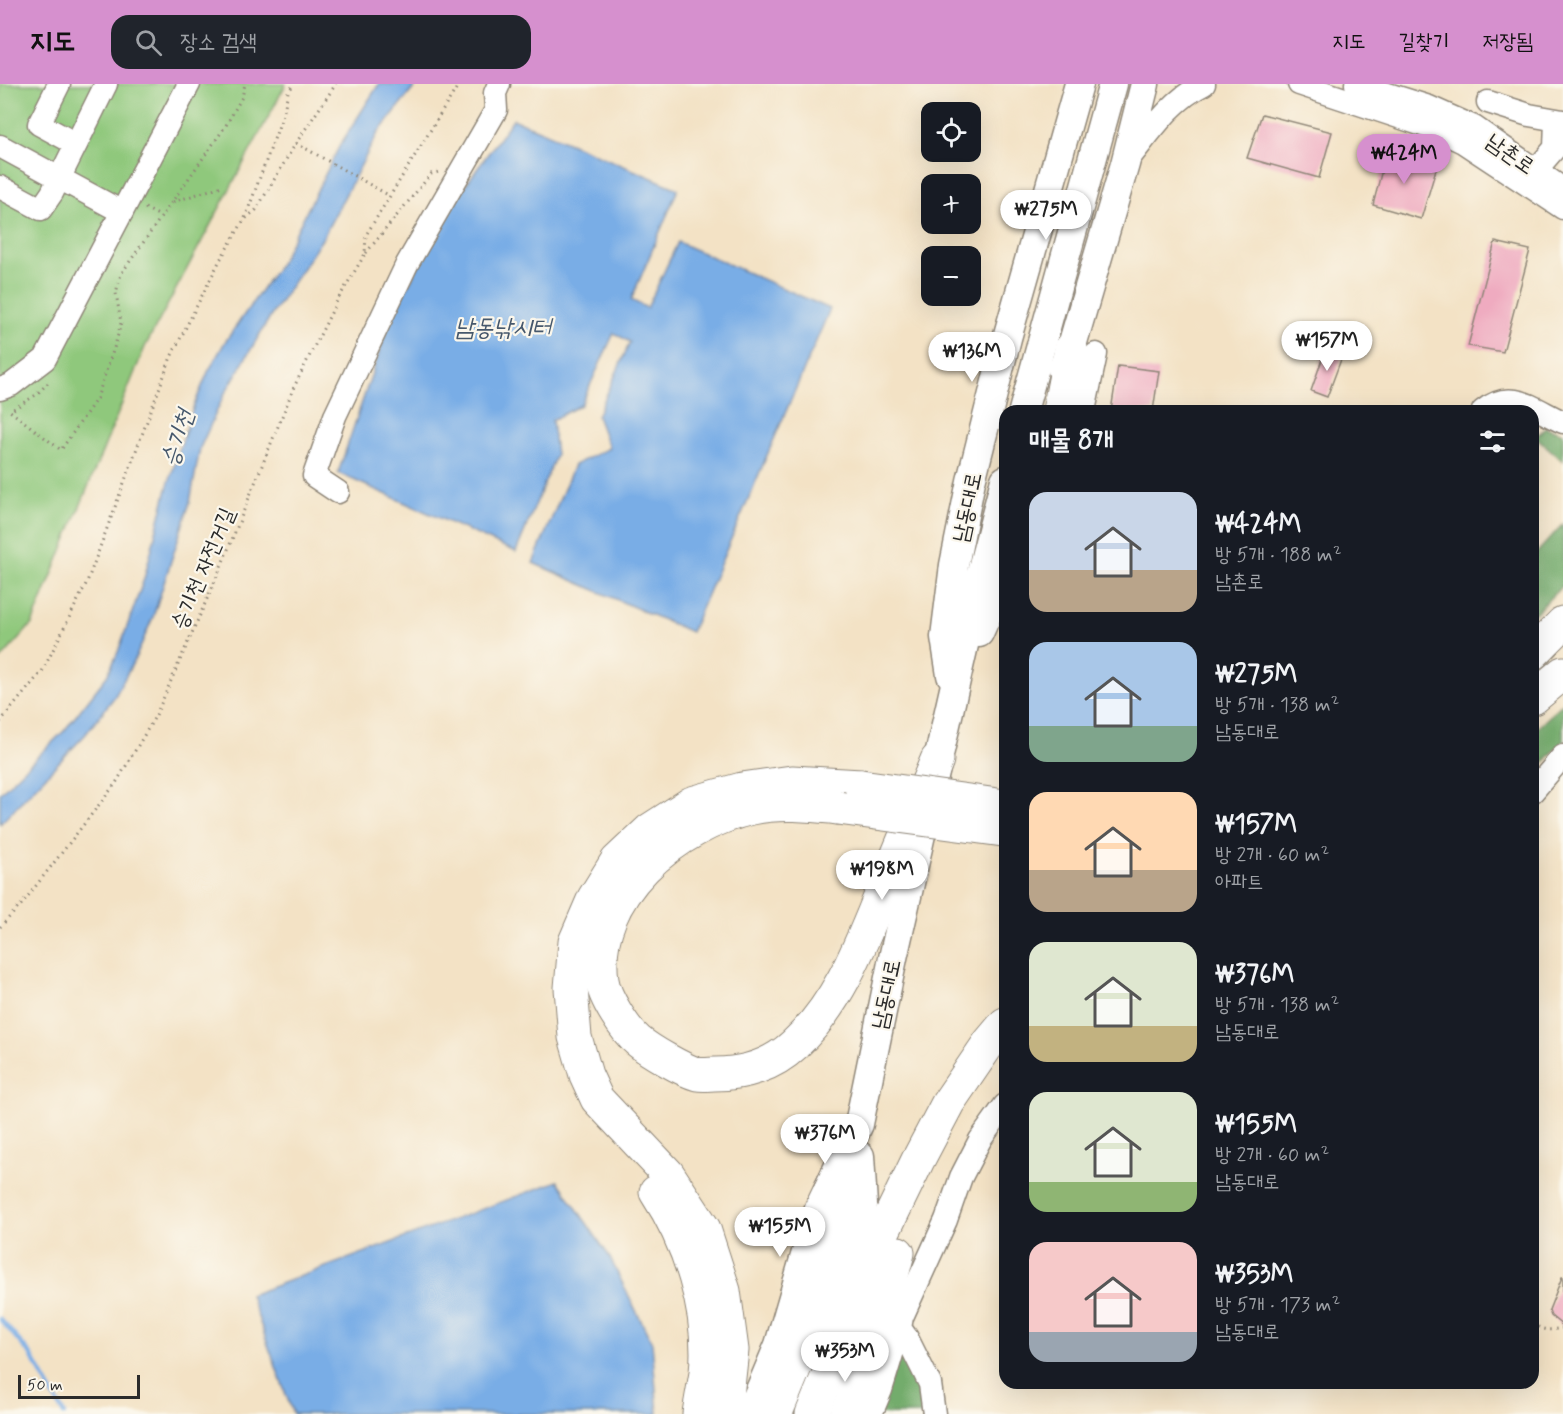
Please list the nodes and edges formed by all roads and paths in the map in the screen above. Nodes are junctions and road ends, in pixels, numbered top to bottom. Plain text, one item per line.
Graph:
1 (59, 84) edge
2 (106, 84) edge
3 (189, 84) edge
4 (245, 84) edge
5 (294, 84) edge
6 (336, 84) edge
7 (459, 84) edge
8 (499, 84) edge
9 (1079, 84) edge
10 (1113, 84) edge
11 (1145, 84) edge
12 (1204, 84) edge
13 (1299, 84) edge
14 (1356, 84) edge
15 (1488, 102) dead end
16 (1560, 121) edge
17 (296, 143) junction
18 (76, 144) junction
19 (0, 146) edge
20 (1559, 147) edge
21 (1125, 164) junction
22 (464, 165) junction
23 (1536, 170) junction
24 (59, 177) junction
25 (222, 186) dead end
26 (0, 187) edge
27 (1563, 189) edge
28 (390, 196) junction
29 (148, 198) dead end
30 (171, 202) junction
31 (1563, 208) edge
32 (122, 212) junction
33 (161, 217) junction
34 (244, 220) junction
35 (365, 254) junction
36 (1083, 351) junction
37 (50, 381) dead end
38 (0, 389) edge
39 (1025, 405) edge
40 (1049, 405) edge
41 (1061, 405) edge
42 (1084, 405) edge
43 (1490, 405) edge
44 (1529, 405) edge
45 (1539, 409) edge
46 (1563, 422) edge
47 (338, 492) dead end
48 (999, 502) edge
49 (999, 588) edge
50 (1563, 623) edge
51 (1539, 647) edge
52 (1563, 673) edge
53 (953, 689) junction
54 (1539, 693) edge
55 (0, 722) edge
56 (1563, 756) edge
57 (937, 760) junction
58 (1539, 784) edge
59 (915, 814) edge
60 (915, 814) edge
61 (915, 814) edge
62 (915, 814) edge
63 (999, 821) edge
64 (999, 822) edge
65 (0, 927) edge
66 (997, 1034) edge
67 (597, 1099) junction
68 (999, 1113) edge
69 (859, 1124) junction
70 (900, 1328) junction
71 (1539, 1328) edge
72 (1563, 1328) edge
73 (699, 1414) edge
74 (725, 1414) edge
75 (750, 1414) edge
76 (778, 1414) edge
77 (812, 1414) edge
78 (847, 1414) edge
79 (871, 1414) edge
80 (934, 1414) edge

1 - 18 street
2 - 18 street
3 - 32 street
4 - 30 path
5 - 34 path
6 - 17 path
7 - 28 path, 승기천 자전거길
8 - 22 street
9 - 53 main road, 남동대로
10 - 39 main road
11 - 21 main road
12 - 21 street
13 - 31 street, 남촌로
14 - 23 street, 남촌로
15 - 16 street
16 - 20 street
17 - 28 path
17 - 34 path
18 - 24 street
19 - 24 street
20 - 23 street
21 - 36 main road
22 - 35 path
22 - 47 street
23 - 27 street, 남촌로
24 - 26 street
24 - 32 street
25 - 30 path
28 - 35 path, 승기천 자전거길
29 - 33 path
30 - 33 path
32 - 38 street
33 - 37 path
34 - 55 path
35 - 65 path, 승기천 자전거길
36 - 40 main road
36 - 41 highway
36 - 42 street
43 - 44 street
45 - 46 street
48 - 53 main road, 남동대로
49 - 53 main road, 남동대로
50 - 51 highway
52 - 54 highway
53 - 57 main road, 남동대로
56 - 58 street
57 - 59 highway, bridge
57 - 69 main road, 남동대로
60 - 61 highway, bridge
62 - 64 highway, bridge
63 - 67 highway, bridge
66 - 77 highway
66 - 78 highway
67 - 73 highway
67 - 74 highway
68 - 70 street
69 - 75 main road, 남동대로
69 - 76 main road
69 - 77 main road, 남동대로
70 - 79 street
70 - 80 street
71 - 72 path

